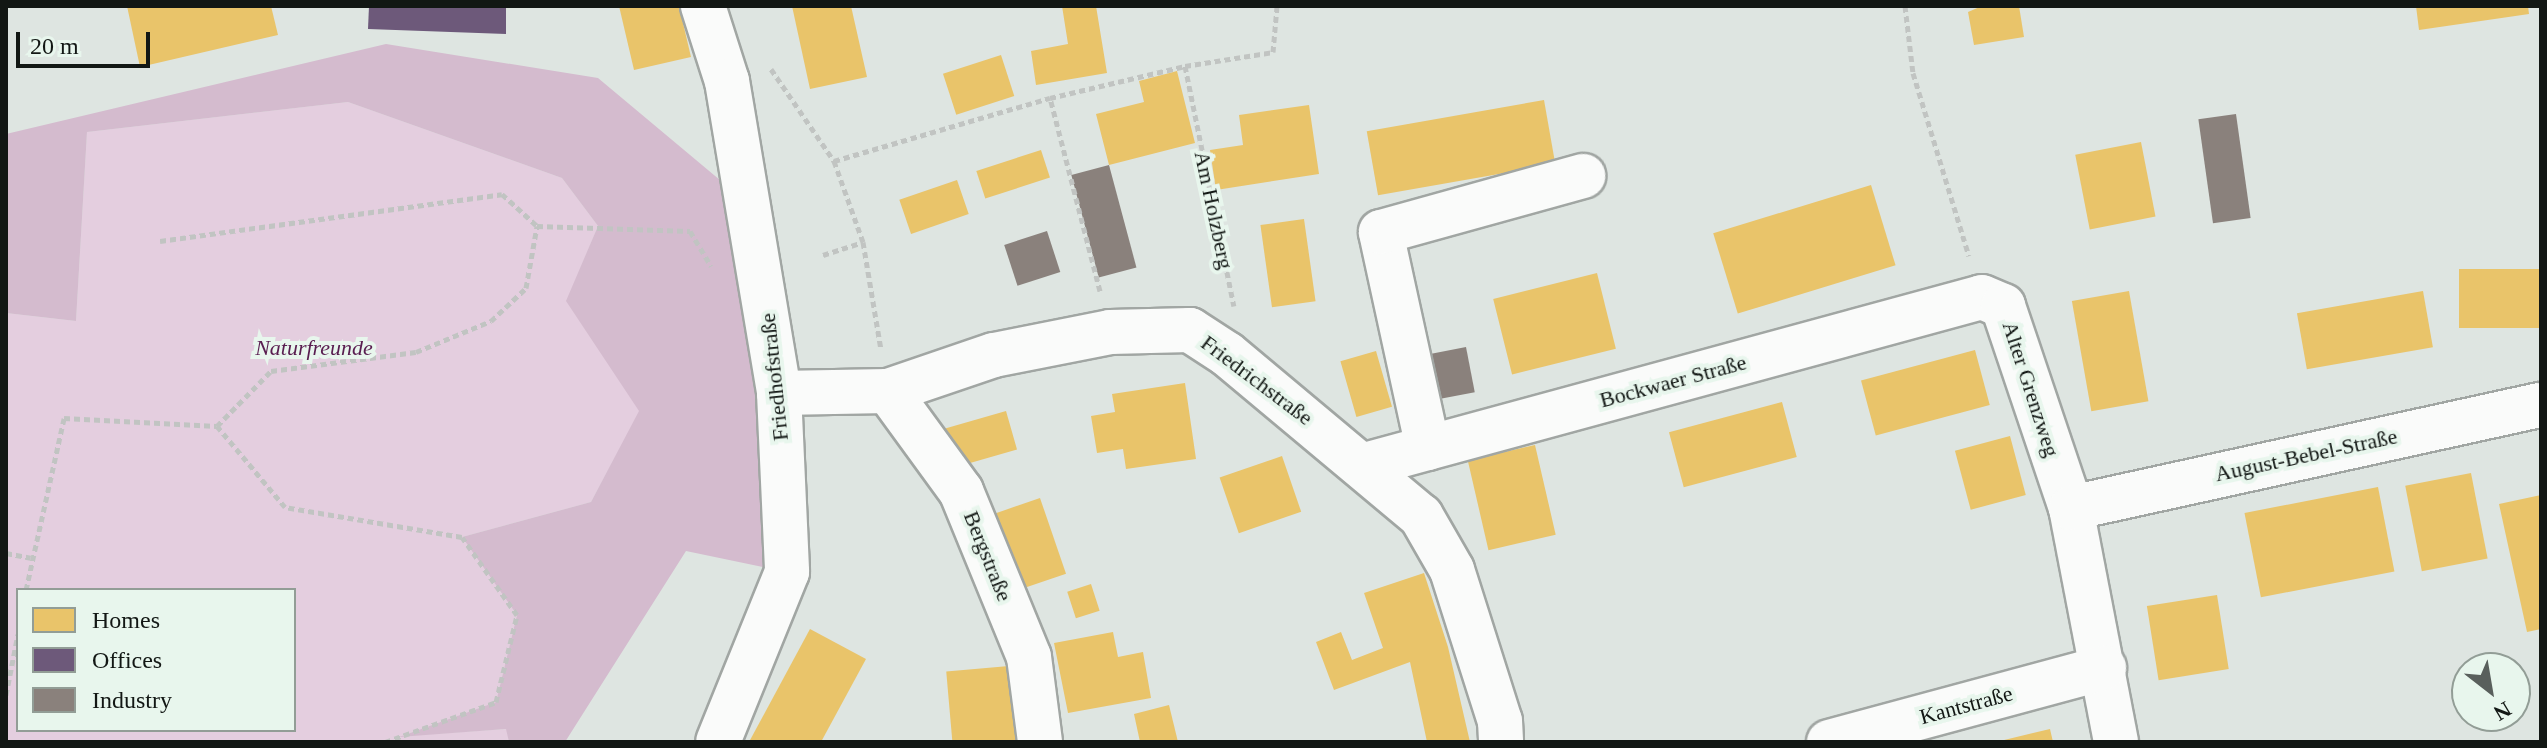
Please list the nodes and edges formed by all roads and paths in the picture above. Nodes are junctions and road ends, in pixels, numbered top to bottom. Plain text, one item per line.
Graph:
1 (703, 6) edge
2 (1277, 6) edge
3 (1905, 6) edge
4 (763, 58) dead end
5 (1185, 66) junction
6 (1050, 98) junction
7 (834, 161) junction
8 (1583, 176) dead end
9 (537, 226) junction
10 (160, 241) dead end
11 (863, 242) junction
12 (823, 255) dead end
13 (713, 271) dead end
14 (1982, 297) junction
15 (1110, 332) junction
16 (1227, 354) junction
17 (888, 391) junction
18 (779, 393) junction
19 (2541, 405) edge
20 (217, 426) junction
21 (1428, 448) junction
22 (1365, 465) junction
23 (2071, 508) junction
24 (6, 553) edge
25 (31, 558) junction
26 (26, 588) edge
27 (16, 644) edge
28 (2104, 668) junction
29 (7, 691) edge
30 (385, 742) edge
31 (718, 742) edge
32 (1040, 742) edge
33 (1501, 742) edge
34 (1829, 742) edge
35 (2116, 742) edge

1 - 18 street, Friedhofstraße
2 - 5 path
3 - 14 path, Alter Grenzweg
4 - 7 path
5 - 6 path
5 - 16 path, Am Holzberg
6 - 7 path
6 - 15 path
7 - 11 path
8 - 21 street
9 - 10 path
9 - 13 path
9 - 20 path
11 - 12 path
11 - 17 path
14 - 21 street, Bockwaer Straße
14 - 23 street, Alter Grenzweg
15 - 16 street, Friedrichstraße
15 - 17 street, Friedrichstraße
16 - 22 street, Friedrichstraße
17 - 18 street, Friedrichstraße
17 - 32 street, Bergstraße
18 - 31 street, Friedhofstraße
19 - 23 street, August-Bebel-Straße
20 - 25 path
20 - 30 path
21 - 22 street, Bockwaer Straße
22 - 33 street, Friedrichstraße
23 - 28 street, Alter Grenzweg
24 - 25 path
25 - 26 path
27 - 29 path
28 - 34 street, Kantstraße
28 - 35 street, Alter Grenzweg

